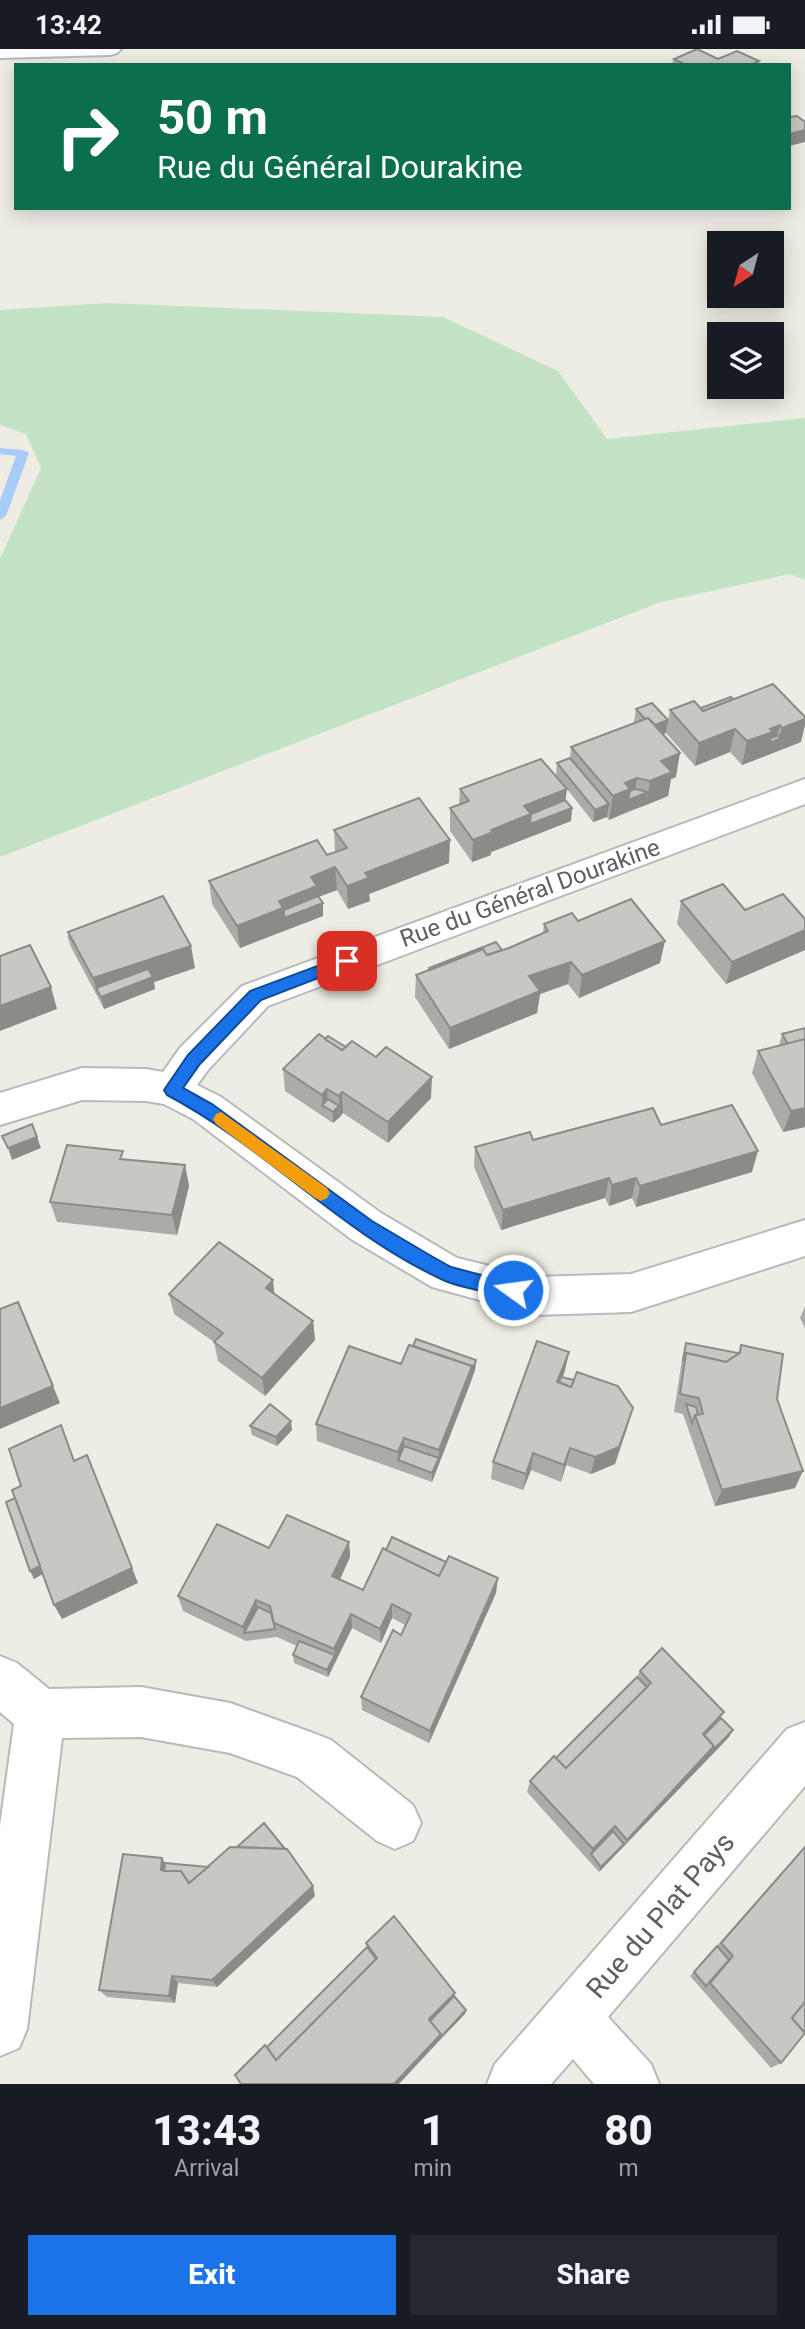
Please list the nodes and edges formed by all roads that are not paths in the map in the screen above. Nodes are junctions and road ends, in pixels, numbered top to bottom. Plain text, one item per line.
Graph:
1 (110, 49) edge
2 (0, 52) edge
3 (805, 792) edge
4 (172, 1090) junction
5 (0, 1109) edge
6 (805, 1238) edge
7 (0, 1680) edge
8 (40, 1714) junction
9 (805, 1747) edge
10 (396, 1823) dead end
11 (572, 2017) junction
12 (0, 2029) edge
13 (515, 2084) edge
14 (631, 2084) edge

1 - 2 street
3 - 4 street, Rue du Général Dourakine
4 - 5 street
4 - 6 street
7 - 8 street
8 - 10 street
8 - 12 street
9 - 11 street, Rue du Plat Pays
11 - 13 street, Rue du Plat Pays
11 - 14 street

